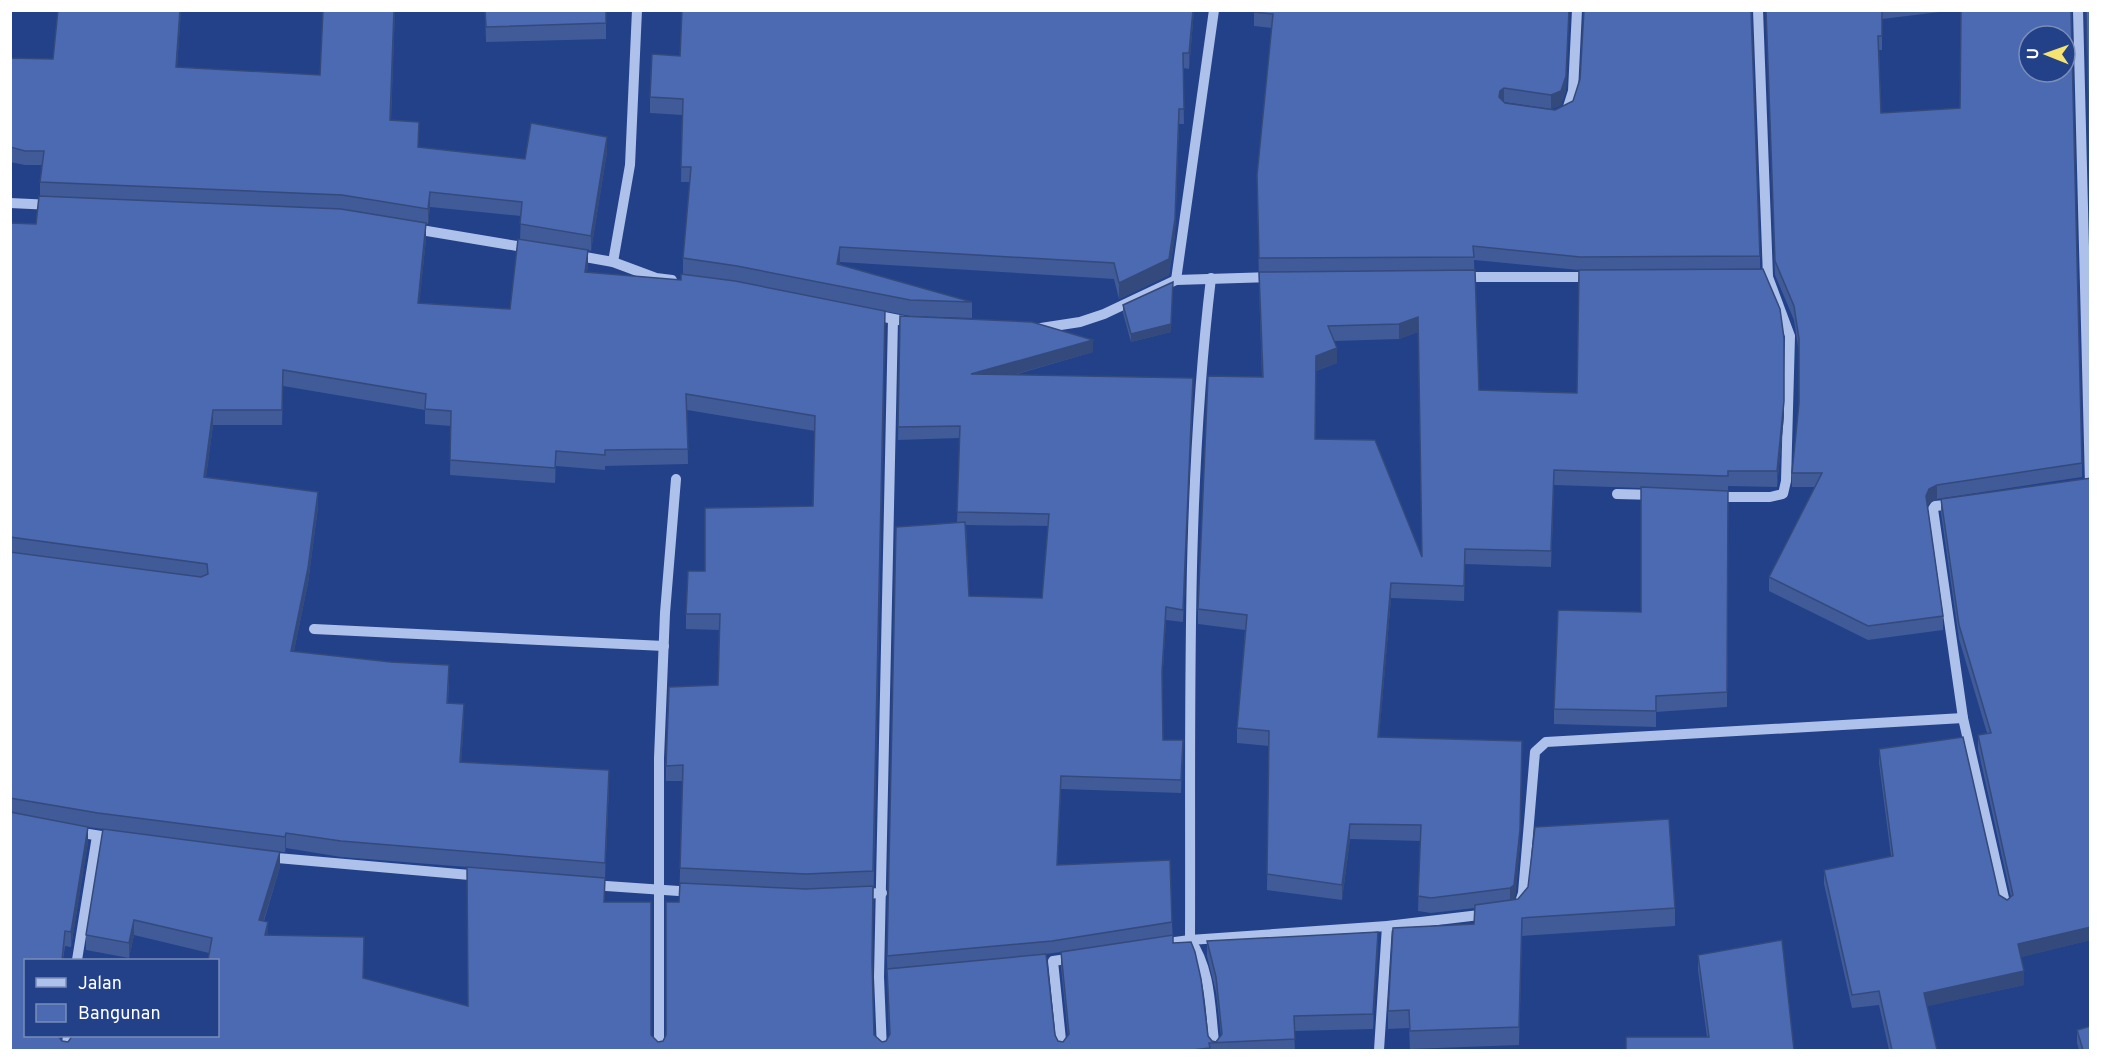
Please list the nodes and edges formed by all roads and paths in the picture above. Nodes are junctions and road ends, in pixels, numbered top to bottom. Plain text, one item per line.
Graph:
1 (637, 10) edge
2 (1214, 10) edge
3 (1577, 10) edge
4 (1758, 10) edge
5 (2078, 10) edge
6 (1552, 117) edge
7 (10, 203) edge
8 (70, 206) edge
9 (401, 226) edge
10 (542, 250) edge
11 (566, 254) edge
12 (613, 262) junction
13 (1602, 277) edge
14 (1742, 277) edge
15 (1768, 277) junction
16 (1211, 278) junction
17 (1289, 278) edge
18 (1451, 278) edge
19 (1176, 280) junction
20 (679, 281) edge
21 (859, 313) edge
22 (893, 319) junction
23 (921, 323) edge
24 (1028, 327) edge
25 (676, 479) dead end
26 (2086, 484) edge
27 (1617, 494) edge
28 (1662, 496) edge
29 (1696, 497) edge
30 (1964, 502) edge
31 (314, 629) dead end
32 (664, 646) junction
33 (1963, 718) junction
34 (65, 830) edge
35 (98, 836) junction
36 (131, 840) edge
37 (255, 856) edge
38 (492, 876) edge
39 (575, 883) edge
40 (659, 890) junction
41 (704, 892) edge
42 (882, 893) junction
43 (850, 895) edge
44 (2006, 907) edge
45 (1387, 926) junction
46 (1190, 940) junction
47 (1146, 947) edge
48 (1091, 955) edge
49 (77, 959) edge
50 (1053, 961) junction
51 (1041, 962) edge
52 (659, 1050) edge
53 (882, 1050) edge
54 (1062, 1050) edge
55 (1215, 1050) edge
56 (1379, 1050) edge

1 - 12 street
2 - 19 street
3 - 6 street
4 - 15 street
5 - 26 street
7 - 8 street
9 - 10 street
11 - 12 street
12 - 20 street
13 - 18 street
14 - 15 street
15 - 29 street
16 - 17 street
16 - 19 street
16 - 46 street
19 - 24 street
21 - 22 street
22 - 23 street
22 - 42 street
25 - 32 street
27 - 28 street
30 - 33 street
31 - 32 street
32 - 40 street
33 - 44 street
33 - 45 street
34 - 35 street
35 - 36 street
35 - 49 street
37 - 38 street
39 - 40 street
40 - 41 street
40 - 52 street
42 - 43 street
42 - 53 street
45 - 46 street
45 - 56 street
46 - 47 street
46 - 55 street
48 - 50 street
50 - 51 street
50 - 54 street

